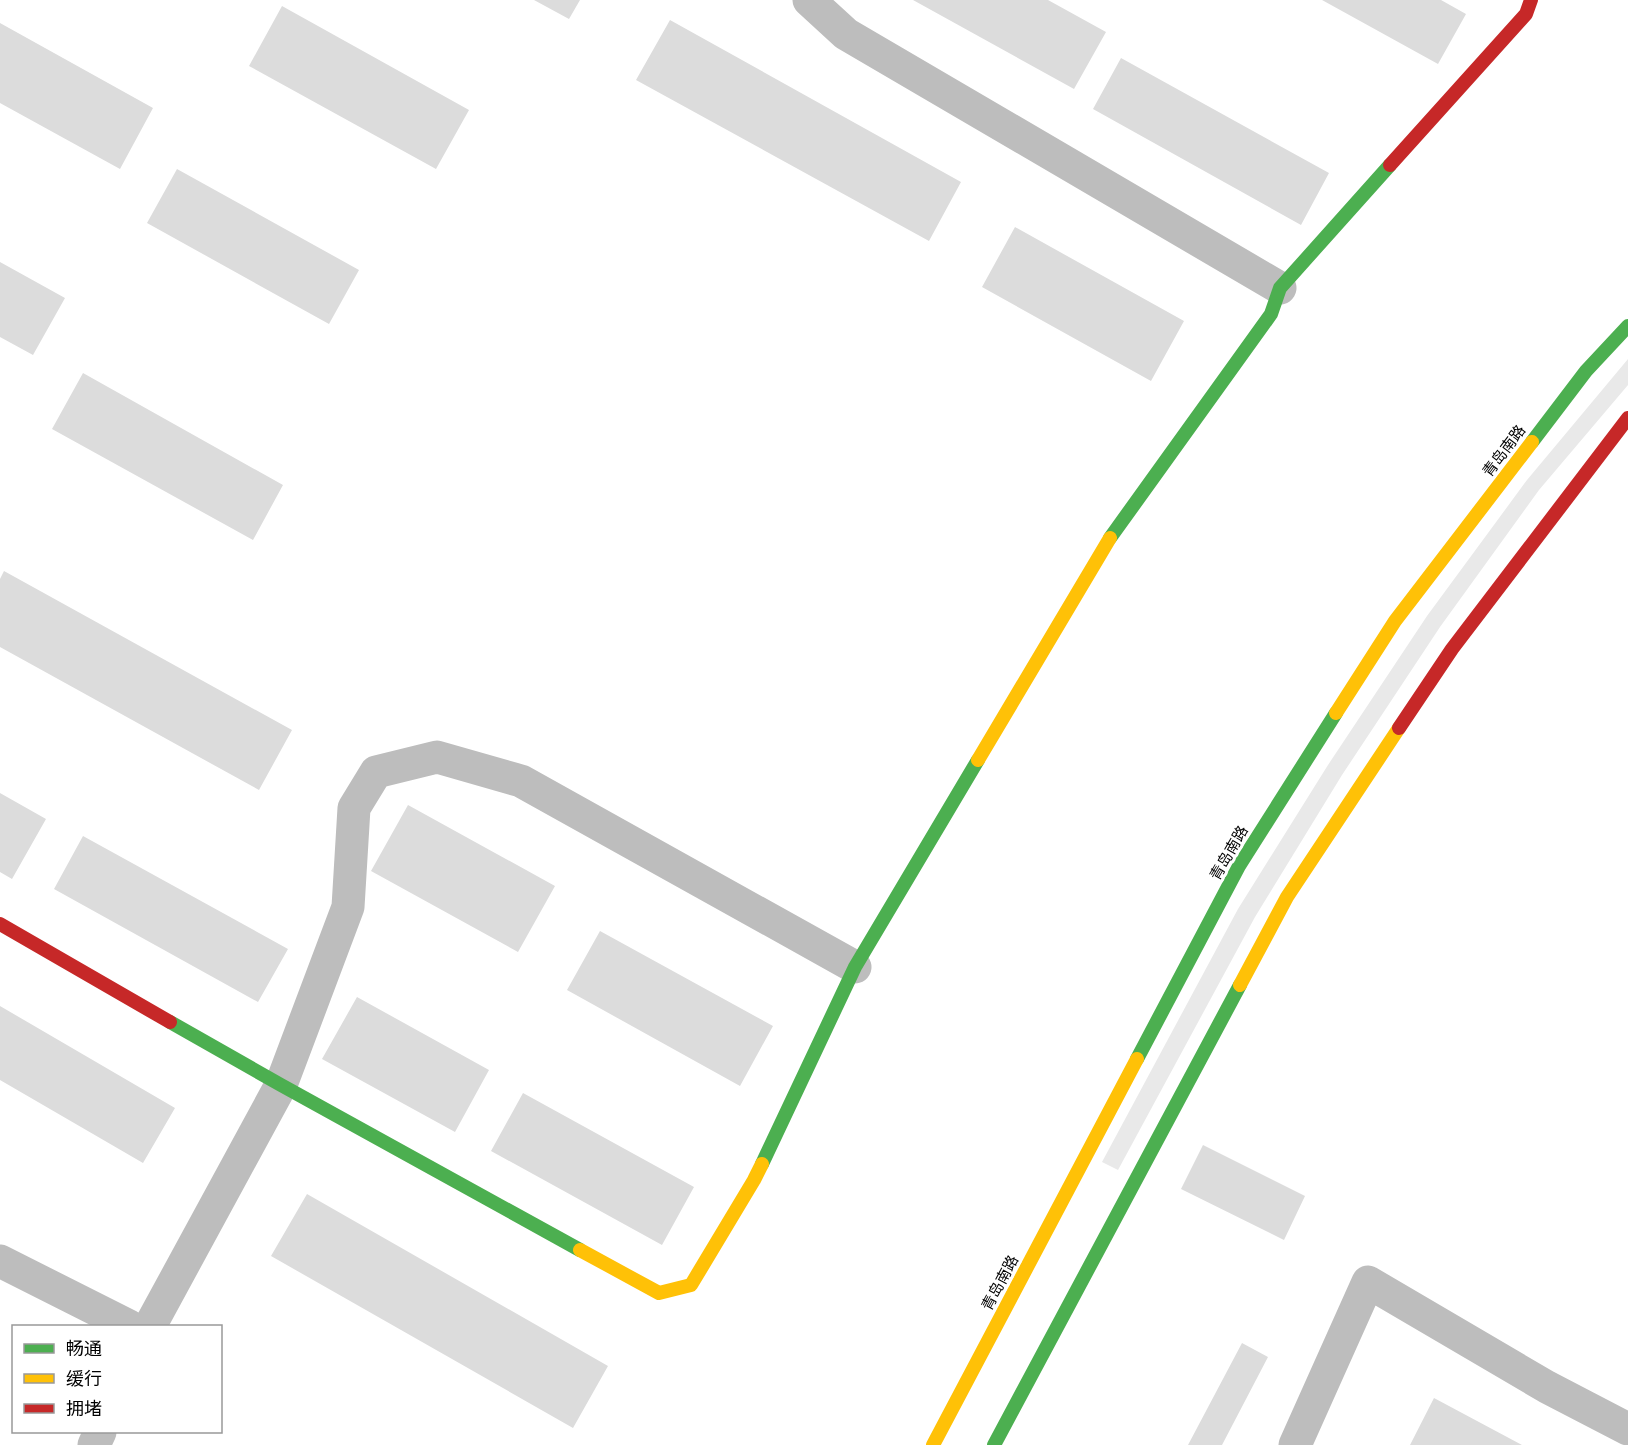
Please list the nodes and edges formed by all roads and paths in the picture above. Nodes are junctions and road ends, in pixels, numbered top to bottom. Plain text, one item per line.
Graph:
1 (809, 0) edge
2 (1531, 0) edge
3 (1280, 288) junction
4 (1628, 326) edge
5 (1628, 418) edge
6 (0, 924) edge
7 (855, 967) junction
8 (281, 1085) junction
9 (0, 1261) edge
10 (127, 1325) edge
11 (151, 1325) edge
12 (1628, 1429) edge
13 (933, 1445) edge
14 (994, 1445) edge
15 (1295, 1445) edge

1 - 3 street
2 - 3 main road
3 - 7 main road
4 - 13 main road, 青岛南路
5 - 14 main road
6 - 8 main road
7 - 8 main road
7 - 8 street
8 - 11 street
9 - 10 street
12 - 15 street

